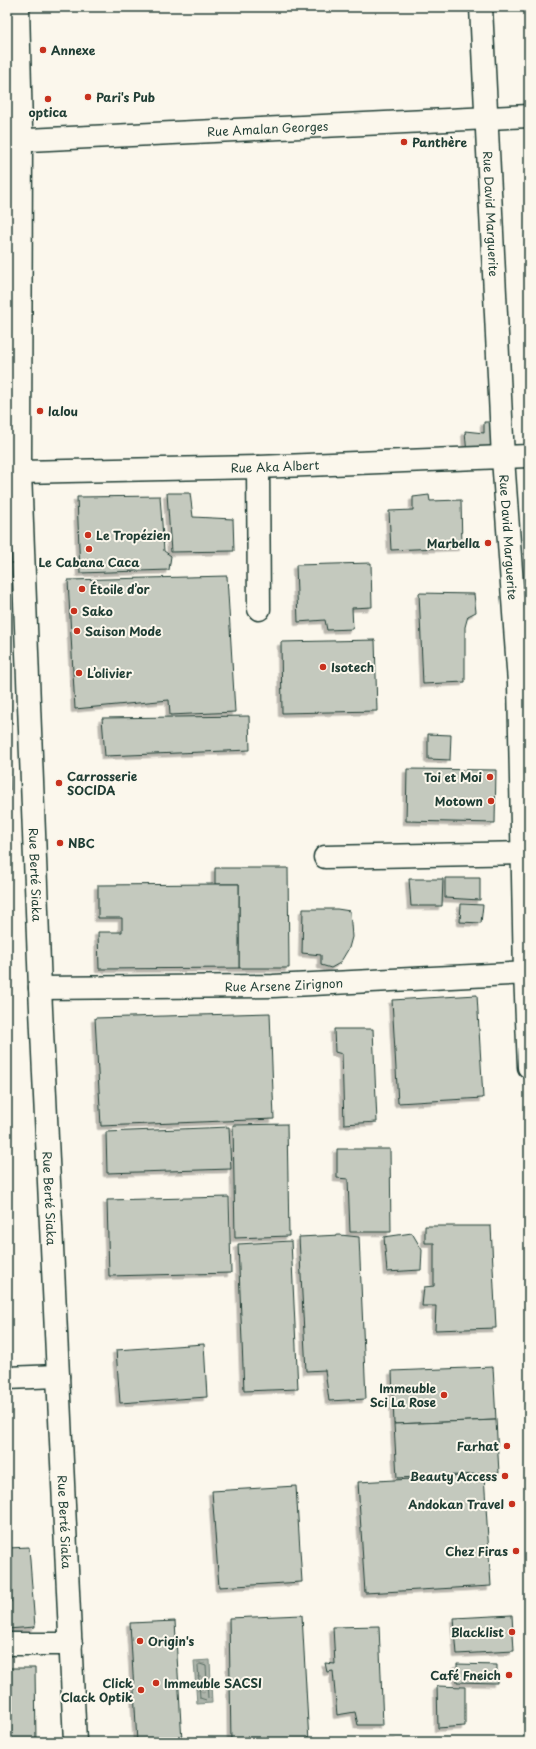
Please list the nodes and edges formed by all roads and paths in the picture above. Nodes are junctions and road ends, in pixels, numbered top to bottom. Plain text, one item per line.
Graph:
1 (18, 7) edge
2 (481, 7) edge
3 (529, 116) edge
4 (486, 118) junction
5 (14, 141) edge
6 (529, 456) edge
7 (503, 458) junction
8 (258, 467) junction
9 (20, 472) junction
10 (258, 609) dead end
11 (523, 853) junction
12 (325, 857) dead end
13 (527, 973) edge
14 (40, 988) junction
15 (529, 1067) edge
16 (58, 1376) junction
17 (7, 1378) edge
18 (7, 1644) edge
19 (71, 1644) junction
20 (75, 1742) edge

1 - 5 street, Rue Berté Siaka
2 - 4 street, Rue David Marguerite
3 - 4 street, Rue Amalan Georges
4 - 5 street, Rue Amalan Georges
4 - 7 street, Rue David Marguerite
5 - 9 street, Rue Berté Siaka
6 - 7 street, Rue Aka Albert
7 - 8 street, Rue Aka Albert
7 - 11 street, Rue David Marguerite
8 - 9 street, Rue Aka Albert
8 - 10 street
9 - 14 street, Rue Berté Siaka
11 - 12 street
11 - 13 street, Rue David Marguerite
13 - 14 street, Rue Arsene Zirignon
13 - 15 street, Rue David Marguerite
14 - 16 street, Rue Berté Siaka
16 - 17 street
16 - 19 street, Rue Berté Siaka
18 - 19 street
19 - 20 street, Rue Berté Siaka

